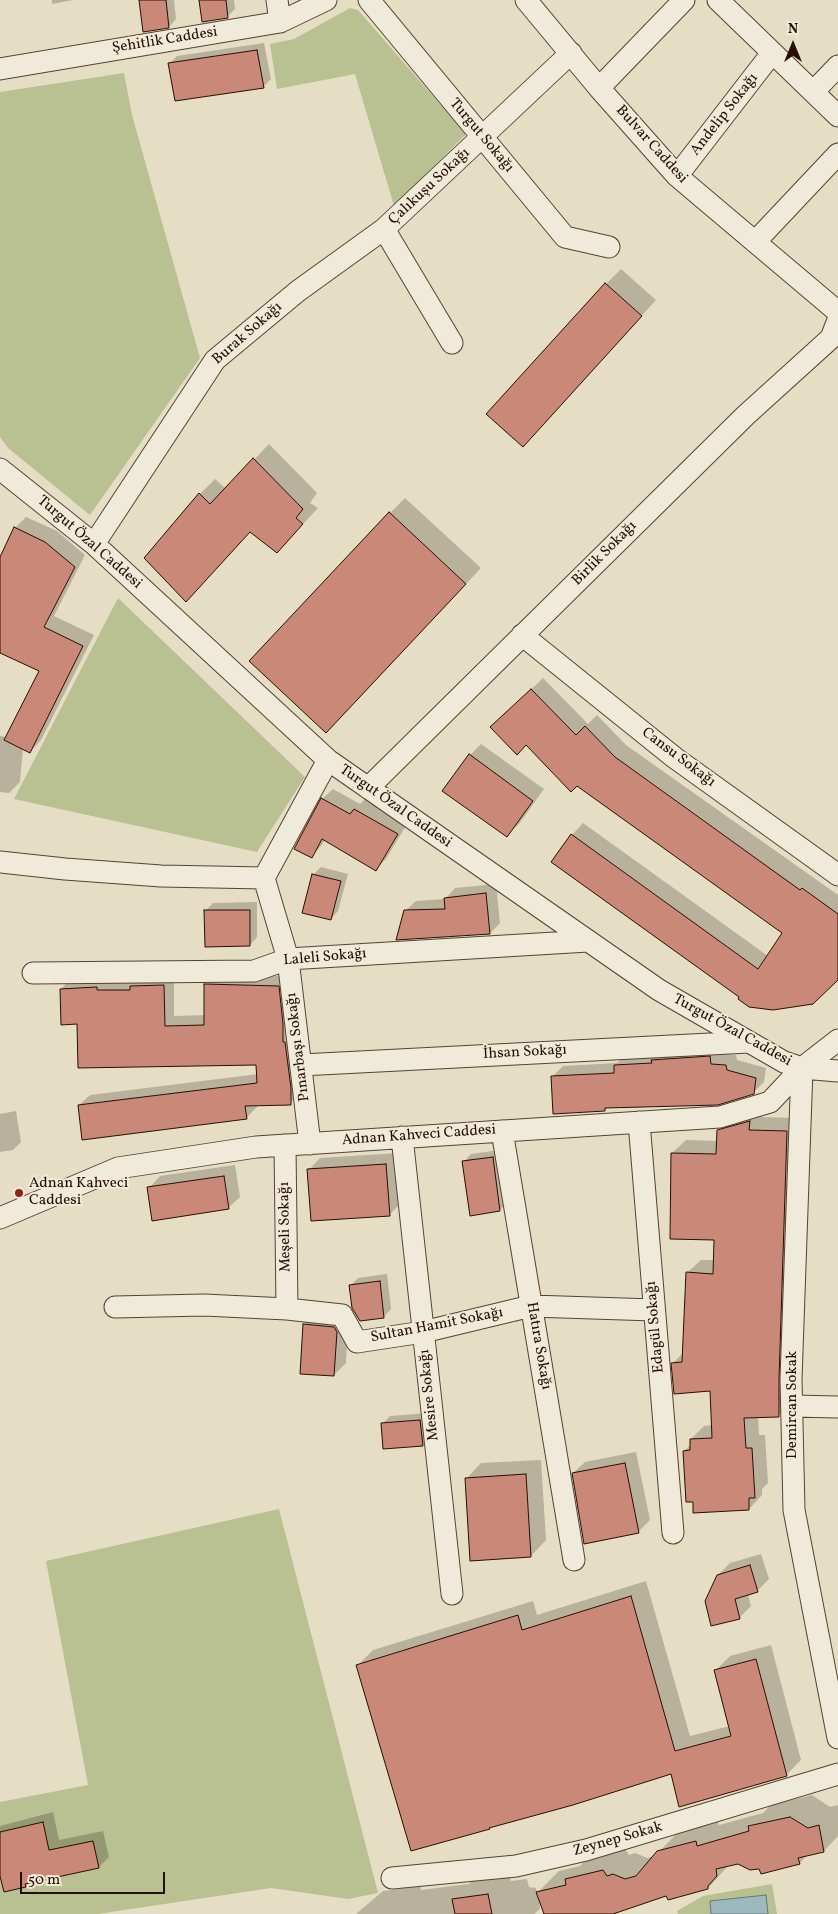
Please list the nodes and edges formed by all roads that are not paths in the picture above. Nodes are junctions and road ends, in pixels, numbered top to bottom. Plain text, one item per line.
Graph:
1 (276, 0) edge
2 (326, 0) edge
3 (369, 0) edge
4 (526, 0) edge
5 (684, 0) edge
6 (718, 0) edge
7 (280, 22) junction
8 (571, 53) junction
9 (772, 53) junction
10 (838, 66) edge
11 (0, 69) edge
12 (599, 88) junction
13 (813, 92) junction
14 (838, 116) edge
15 (483, 138) junction
16 (838, 154) edge
17 (677, 176) junction
18 (384, 229) junction
19 (755, 242) junction
20 (609, 247) dead end
21 (838, 312) edge
22 (838, 320) edge
23 (452, 343) dead end
24 (0, 469) edge
25 (94, 544) junction
26 (522, 635) junction
27 (328, 760) junction
28 (368, 788) junction
29 (0, 862) edge
30 (838, 874) edge
31 (264, 878) junction
32 (588, 941) junction
33 (288, 959) junction
34 (33, 973) dead end
35 (838, 1040) edge
36 (749, 1042) junction
37 (301, 1065) junction
38 (802, 1068) junction
39 (838, 1071) edge
40 (638, 1122) junction
41 (502, 1131) junction
42 (402, 1137) junction
43 (310, 1144) junction
44 (285, 1146) junction
45 (0, 1218) edge
46 (531, 1306) junction
47 (115, 1307) dead end
48 (287, 1309) junction
49 (654, 1310) junction
50 (423, 1332) junction
51 (792, 1406) junction
52 (838, 1408) edge
53 (673, 1533) dead end
54 (574, 1560) dead end
55 (452, 1594) dead end
56 (838, 1738) edge
57 (838, 1774) edge
58 (392, 1878) dead end

1 - 7 street
2 - 7 street, Şehitlik Caddesi
3 - 15 street, Turgut Sokağı
4 - 8 street, Bulvar Caddesi
5 - 12 street
6 - 9 street
7 - 11 street, Şehitlik Caddesi
8 - 12 street, Bulvar Caddesi
8 - 15 street, Çalıkuşu Sokağı
9 - 13 street
9 - 17 street, Andelip Sokağı
10 - 13 street
12 - 17 street, Bulvar Caddesi
13 - 14 street
15 - 18 street, Çalıkuşu Sokağı
15 - 20 street, Turgut Sokağı
16 - 19 street
17 - 19 street, Bulvar Caddesi
18 - 23 street, Çalıkuşu Sokağı
18 - 25 street, Burak Sokağı
19 - 21 street, Bulvar Caddesi
22 - 26 street, Birlik Sokağı
24 - 25 street, Turgut Özal Caddesi
25 - 27 street, Turgut Özal Caddesi
26 - 28 street, Birlik Sokağı
26 - 30 street, Cansu Sokağı
27 - 28 street, Turgut Özal Caddesi
27 - 31 street
28 - 32 street, Turgut Özal Caddesi
29 - 31 street
31 - 33 street, Pınarbaşı Sokağı
32 - 33 street, Laleli Sokağı
32 - 36 street, Turgut Özal Caddesi
33 - 34 street, Laleli Sokağı
33 - 37 street, Pınarbaşı Sokağı
35 - 38 street, Adnan Kahveci Caddesi
36 - 37 street, İhsan Sokağı
36 - 38 street, Turgut Özal Caddesi
37 - 43 street, Pınarbaşı Sokağı
38 - 39 street, Turgut Özal Caddesi
38 - 40 street, Adnan Kahveci Caddesi
38 - 51 street, Demircan Sokak
40 - 41 street, Adnan Kahveci Caddesi
40 - 49 street, Edagül Sokağı
41 - 42 street, Adnan Kahveci Caddesi
41 - 46 street, Hatıra Sokağı
42 - 43 street, Adnan Kahveci Caddesi
42 - 50 street, Mesire Sokağı
43 - 44 street, Adnan Kahveci Caddesi
44 - 45 street, Adnan Kahveci Caddesi
44 - 48 street, Meşeli Sokağı
46 - 49 street, Sultan Hamit Sokağı
46 - 50 street, Sultan Hamit Sokağı
46 - 54 street, Hatıra Sokağı
47 - 48 street, Sultan Hamit Sokağı
48 - 50 street, Sultan Hamit Sokağı
49 - 53 street, Edagül Sokağı
50 - 55 street, Mesire Sokağı
51 - 52 street
51 - 56 street, Demircan Sokak
57 - 58 street, Zeynep Sokak

